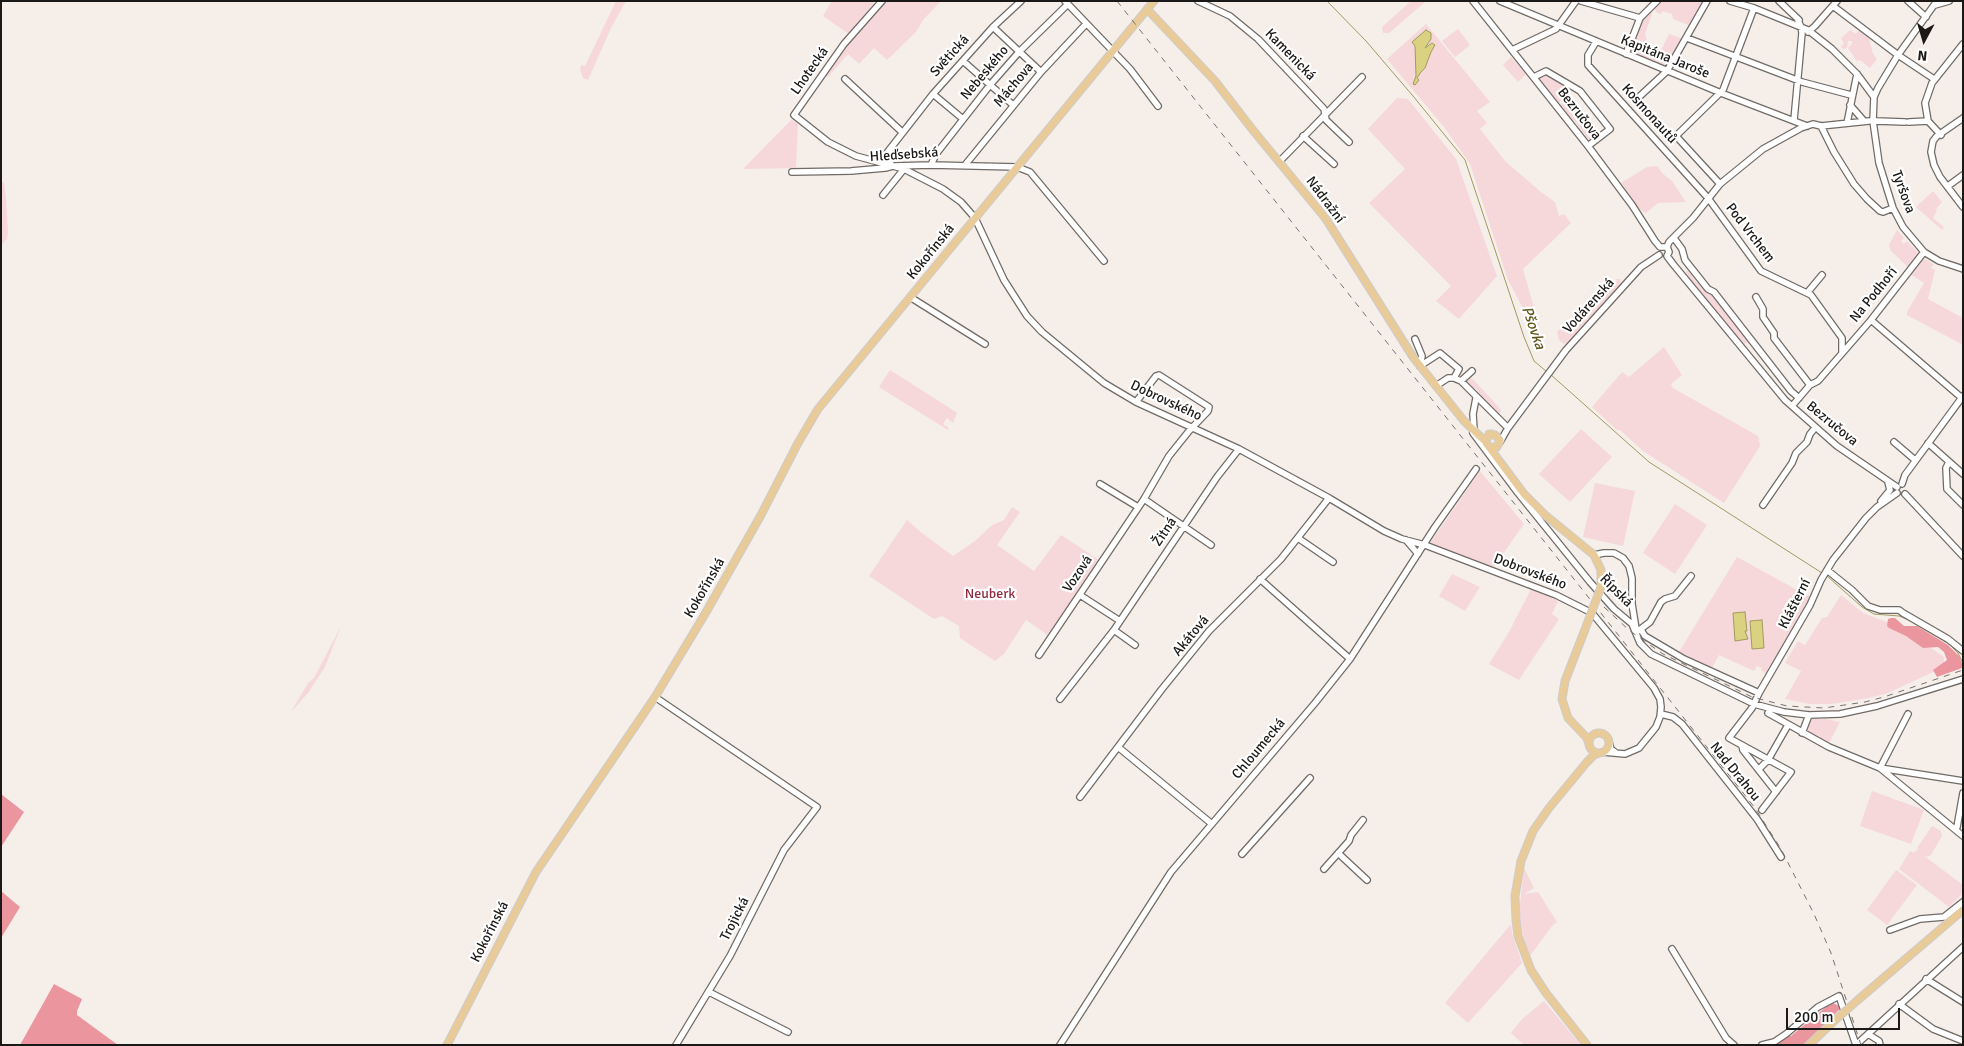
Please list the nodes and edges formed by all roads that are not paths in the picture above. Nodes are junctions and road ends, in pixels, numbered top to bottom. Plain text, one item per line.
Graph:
1 (882, 1) edge
2 (1021, 1) edge
3 (1154, 1) edge
4 (1198, 1) edge
5 (1473, 1) edge
6 (1500, 1) edge
7 (1576, 1) edge
8 (1581, 1) edge
9 (1657, 1) edge
10 (1706, 1) edge
11 (1730, 1) edge
12 (1779, 1) edge
13 (1908, 1) edge
14 (1949, 1) edge
15 (1066, 3) edge
16 (1936, 3) edge
17 (1835, 4) edge
18 (1754, 8) junction
19 (1147, 9) junction
20 (1795, 16) junction
21 (1926, 17) junction
22 (1640, 18) junction
23 (1788, 22) junction
24 (1086, 24) junction
25 (1560, 26) junction
26 (993, 27) junction
27 (1801, 27) junction
28 (1811, 33) junction
29 (1687, 38) junction
30 (1801, 38) junction
31 (1596, 42) junction
32 (1963, 44) edge
33 (1113, 50) junction
34 (1512, 50) junction
35 (1019, 52) junction
36 (1626, 54) junction
37 (1898, 55) junction
38 (1736, 57) junction
39 (963, 61) junction
40 (1667, 71) junction
41 (1041, 72) junction
42 (1857, 74) junction
43 (1362, 77) dead end
44 (1534, 77) junction
45 (1934, 79) junction
46 (845, 80) dead end
47 (1797, 80) junction
48 (990, 85) junction
49 (1721, 93) junction
50 (932, 94) junction
51 (1852, 95) junction
52 (1640, 96) dead end
53 (1874, 97) junction
54 (1014, 104) junction
55 (1850, 105) junction
56 (1158, 106) dead end
57 (1325, 115) junction
58 (1963, 118) edge
59 (963, 119) junction
60 (1794, 120) junction
61 (1870, 121) junction
62 (1928, 121) junction
63 (1846, 123) junction
64 (1808, 126) junction
65 (1821, 126) junction
66 (902, 132) junction
67 (1941, 135) junction
68 (1303, 136) junction
69 (1349, 142) dead end
70 (1588, 146) junction
71 (1279, 162) junction
72 (965, 164) junction
73 (1334, 164) dead end
74 (931, 165) junction
75 (893, 166) junction
76 (1016, 167) junction
77 (904, 169) junction
78 (792, 172) dead end
79 (1963, 175) edge
80 (1720, 184) junction
81 (1948, 186) junction
82 (883, 195) dead end
83 (1708, 198) junction
84 (1963, 207) edge
85 (1893, 208) junction
86 (975, 218) junction
87 (1674, 238) junction
88 (1660, 247) junction
89 (1667, 247) junction
90 (1924, 252) junction
91 (1659, 255) junction
92 (1667, 256) junction
93 (1104, 261) dead end
94 (1963, 269) edge
95 (1822, 275) dead end
96 (1807, 293) junction
97 (910, 297) junction
98 (1756, 297) dead end
99 (1871, 320) junction
100 (1415, 339) dead end
101 (1752, 340) junction
102 (985, 344) dead end
103 (1741, 348) junction
104 (1842, 352) junction
105 (1420, 366) junction
106 (1472, 371) dead end
107 (1454, 378) junction
108 (1461, 381) junction
109 (1810, 385) junction
110 (1436, 386) junction
111 (1962, 397) edge
112 (1476, 398) junction
113 (1799, 398) junction
114 (1136, 402) junction
115 (1792, 406) junction
116 (1464, 421) junction
117 (1193, 428) junction
118 (1508, 428) junction
119 (1815, 428) junction
120 (1474, 430) junction
121 (1492, 434) junction
122 (1894, 442) dead end
123 (1928, 443) junction
124 (1493, 446) junction
125 (1239, 449) junction
126 (1915, 460) junction
127 (1949, 462) junction
128 (1476, 469) dead end
129 (1963, 474) edge
130 (1888, 482) junction
131 (1100, 484) dead end
132 (1899, 488) junction
133 (1905, 494) junction
134 (1329, 498) junction
135 (1144, 500) junction
136 (1529, 500) junction
137 (1763, 505) dead end
138 (1963, 505) edge
139 (1138, 507) junction
140 (1876, 507) junction
141 (1541, 520) junction
142 (1184, 526) junction
143 (1298, 538) junction
144 (1406, 540) junction
145 (1211, 545) dead end
146 (1425, 545) junction
147 (1418, 554) junction
148 (1594, 556) junction
149 (1963, 556) edge
150 (1333, 562) dead end
151 (1826, 571) junction
152 (1691, 576) dead end
153 (1260, 579) junction
154 (1080, 595) junction
155 (1120, 621) junction
156 (1114, 630) junction
157 (1638, 631) junction
158 (1135, 645) dead end
159 (1963, 651) edge
160 (1039, 655) dead end
161 (1350, 659) junction
162 (1962, 679) edge
163 (1759, 694) junction
164 (655, 697) junction
165 (1060, 699) dead end
166 (1754, 704) junction
167 (1661, 714) junction
168 (1768, 714) dead end
169 (1908, 714) dead end
170 (1809, 715) junction
171 (1788, 725) junction
172 (1580, 732) junction
173 (1802, 733) junction
174 (1595, 734) junction
175 (1609, 742) junction
176 (1590, 746) junction
177 (1742, 746) junction
178 (1118, 747) junction
179 (1601, 752) junction
180 (1616, 753) junction
181 (1768, 760) junction
182 (1587, 762) junction
183 (1880, 768) junction
184 (1759, 769) junction
185 (1310, 778) dead end
186 (1963, 781) edge
187 (1776, 792) junction
188 (1963, 792) edge
189 (1080, 797) dead end
190 (1762, 810) dead end
191 (1363, 820) dead end
192 (1212, 824) junction
193 (1955, 829) junction
194 (1963, 836) edge
195 (1338, 853) junction
196 (1242, 854) dead end
197 (1781, 857) dead end
198 (1324, 869) dead end
199 (1367, 880) dead end
200 (1963, 902) edge
201 (1963, 910) edge
202 (1890, 930) dead end
203 (1963, 947) edge
204 (1672, 949) dead end
205 (1926, 979) junction
206 (709, 992) junction
207 (1963, 1002) edge
208 (1899, 1004) junction
209 (788, 1032) dead end
210 (1868, 1034) junction
211 (1958, 1041) edge
212 (447, 1045) edge
213 (676, 1045) edge
214 (1060, 1045) edge
215 (1588, 1045) edge
216 (1734, 1045) edge
217 (1762, 1045) edge
218 (1809, 1045) edge
219 (1856, 1045) edge
220 (1880, 1045) edge

1 - 75 street, Lhotecká
2 - 26 street, Světická
3 - 19 main road, Kokořínská
4 - 57 street, Kamenická
5 - 34 street, Bezručova
6 - 25 street, Kapitána Jaroše
7 - 25 street
8 - 22 street
9 - 22 street
10 - 29 street
11 - 18 street
12 - 20 street
13 - 21 street
14 - 16 street
15 - 24 street
15 - 35 street, Nebeského
16 - 21 street
17 - 28 street
17 - 37 street
18 - 23 street
18 - 38 street
19 - 33 main road, Kokořínská
19 - 71 main road, Nádražní
20 - 23 street
20 - 27 street
20 - 28 street
21 - 37 street
22 - 36 street
23 - 27 street
24 - 33 street
24 - 41 street, Máchova
25 - 31 street, Kapitána Jaroše
25 - 34 street
26 - 35 street
26 - 39 street, Světická
27 - 28 street
27 - 30 street
28 - 30 street
28 - 42 street
29 - 38 street
29 - 40 street
30 - 47 street
31 - 36 street, Kapitána Jaroše
31 - 83 street, Kosmonautů
32 - 45 street
33 - 56 street
33 - 76 main road, Kokořínská
34 - 44 street, Bezručova
35 - 41 street
35 - 48 street, Nebeského
36 - 40 street, Kapitána Jaroše
37 - 45 street
37 - 53 street
38 - 47 street
38 - 49 street
39 - 48 street
39 - 50 street, Světická
40 - 49 street, Kapitána Jaroše
40 - 52 street
41 - 54 street, Máchova
42 - 51 street
42 - 53 street
43 - 57 street
44 - 70 street, Bezručova
44 - 70 street
45 - 62 street
46 - 66 street
47 - 51 street
47 - 60 street
48 - 54 street
48 - 59 street, Nebeského
49 - 60 street, Kapitána Jaroše
49 - 80 street
50 - 59 street
50 - 66 street, Světická
51 - 55 street
53 - 61 street, Tyršova
54 - 72 street, Máchova
55 - 61 street
55 - 63 street
57 - 68 street
57 - 69 street, Kamenická
58 - 67 street
59 - 74 street, Nebeského
60 - 64 street, Kapitána Jaroše
61 - 62 street, Kapitána Jaroše
61 - 63 street, Kapitána Jaroše
61 - 85 street, Tyršova
62 - 67 street
63 - 65 street, Kapitána Jaroše
64 - 65 street, Kapitána Jaroše
64 - 80 street
65 - 85 street
66 - 75 street, Světická
67 - 81 street
68 - 71 street
68 - 73 street
70 - 88 street, Bezručova
71 - 105 main road, Nádražní
72 - 74 street, Hleďsebská
72 - 76 street, Hleďsebská
74 - 75 street, Hleďsebská
75 - 77 street, Dobrovského
75 - 78 street, Hleďsebská
76 - 86 main road, Kokořínská
76 - 93 street
77 - 82 street
77 - 86 street, Dobrovského
79 - 81 street
80 - 83 street
81 - 84 street
83 - 87 street
83 - 96 street, Pod Vrchem
85 - 90 street, Tyršova
86 - 97 main road, Kokořínská
86 - 114 street, Dobrovského
87 - 89 street
87 - 101 street, Bezručova
88 - 89 street
88 - 91 street
89 - 92 street
90 - 94 street, Tyršova
90 - 99 street, Na Podhoří
91 - 92 street
91 - 118 street, Vodárenská
92 - 103 street, Bezručova
95 - 96 street
96 - 104 street, Pod Vrchem
97 - 102 street
97 - 164 main road, Kokořínská
98 - 109 street
99 - 104 street, Na Podhoří
99 - 111 street
100 - 105 street
101 - 103 street
101 - 113 street, Bezručova
103 - 115 street, Bezručova
104 - 109 street
105 - 107 street
105 - 110 main road, Nádražní
106 - 108 street
107 - 108 street
107 - 110 street
108 - 112 street
109 - 113 street
110 - 116 main road, Nádražní
111 - 123 street
112 - 118 street
112 - 120 street
113 - 115 street
114 - 117 street, Dobrovského
114 - 117 street, Vozová
115 - 119 street, Bezručova
116 - 120 main road, Nádražní
116 - 124 street, Nádražní
117 - 125 street, Dobrovského
117 - 135 street, Vozová
118 - 121 street
118 - 124 street, Vodárenská
119 - 130 street, Bezručova
119 - 137 street
120 - 121 main road, Nádražní
120 - 124 main road, Nádražní
121 - 124 main road
121 - 124 main road
122 - 126 street
123 - 126 street
123 - 127 street
124 - 136 main road, Řípská
124 - 141 street, Řípská
125 - 134 street, Dobrovského
125 - 142 street, Žitná
126 - 132 street
127 - 129 street
127 - 138 street
128 - 146 street, Chloumecká
130 - 132 street, Bezručova
130 - 140 street
131 - 139 street
132 - 133 street, Bezručova
132 - 133 street
132 - 140 street, Klášterní
133 - 149 street
134 - 143 street, Akátová
134 - 144 street, Dobrovského
135 - 139 street, Vozová
135 - 142 street
136 - 141 street
136 - 148 main road, Řípská
139 - 154 street, Vozová
140 - 151 street, Klášterní
141 - 157 street, Řípská
142 - 145 street
142 - 155 street, Žitná
143 - 150 street
143 - 153 street, Akátová
144 - 146 street, Dobrovského
144 - 147 street, Dobrovského
146 - 147 street, Chloumecká
146 - 167 street, Dobrovského
147 - 161 street, Chloumecká
148 - 157 street
148 - 172 main road, bridge
151 - 159 street
151 - 163 street, Klášterní
152 - 157 street
153 - 161 street
153 - 178 street, Akátová
154 - 155 street
154 - 160 street, Vozová
155 - 156 street, Žitná
156 - 158 street
156 - 165 street, Žitná
157 - 163 street
157 - 166 street, Řípská
161 - 192 street, Chloumecká
162 - 170 street, Řípská
163 - 166 street, Klášterní
164 - 206 street, Trojická
164 - 212 main road, Kokořínská
166 - 170 street, Řípská
166 - 177 street, Klášterní
167 - 180 street
167 - 197 street, Nad Drahou
168 - 171 street
169 - 183 street
170 - 173 street
171 - 173 street
171 - 181 street
172 - 174 main road
172 - 176 main road
173 - 183 street
174 - 175 main road
174 - 176 main road
175 - 179 main road
175 - 180 street
176 - 179 main road
176 - 182 main road
177 - 181 street
177 - 184 street
178 - 189 street, Akátová
178 - 192 street
179 - 180 street
179 - 182 main road
181 - 184 street
181 - 187 street
182 - 215 main road
183 - 186 street
183 - 193 street
184 - 187 street
185 - 196 street
187 - 190 street
188 - 193 street
191 - 195 street
192 - 214 street, Chloumecká
193 - 194 street
195 - 198 street
195 - 199 street
200 - 202 street
201 - 218 main road, bridge
203 - 205 street
204 - 216 street
205 - 207 street
205 - 208 street
206 - 209 street
206 - 213 street, Trojická
208 - 210 street
208 - 211 street
210 - 219 street
210 - 220 street
217 - 219 street

